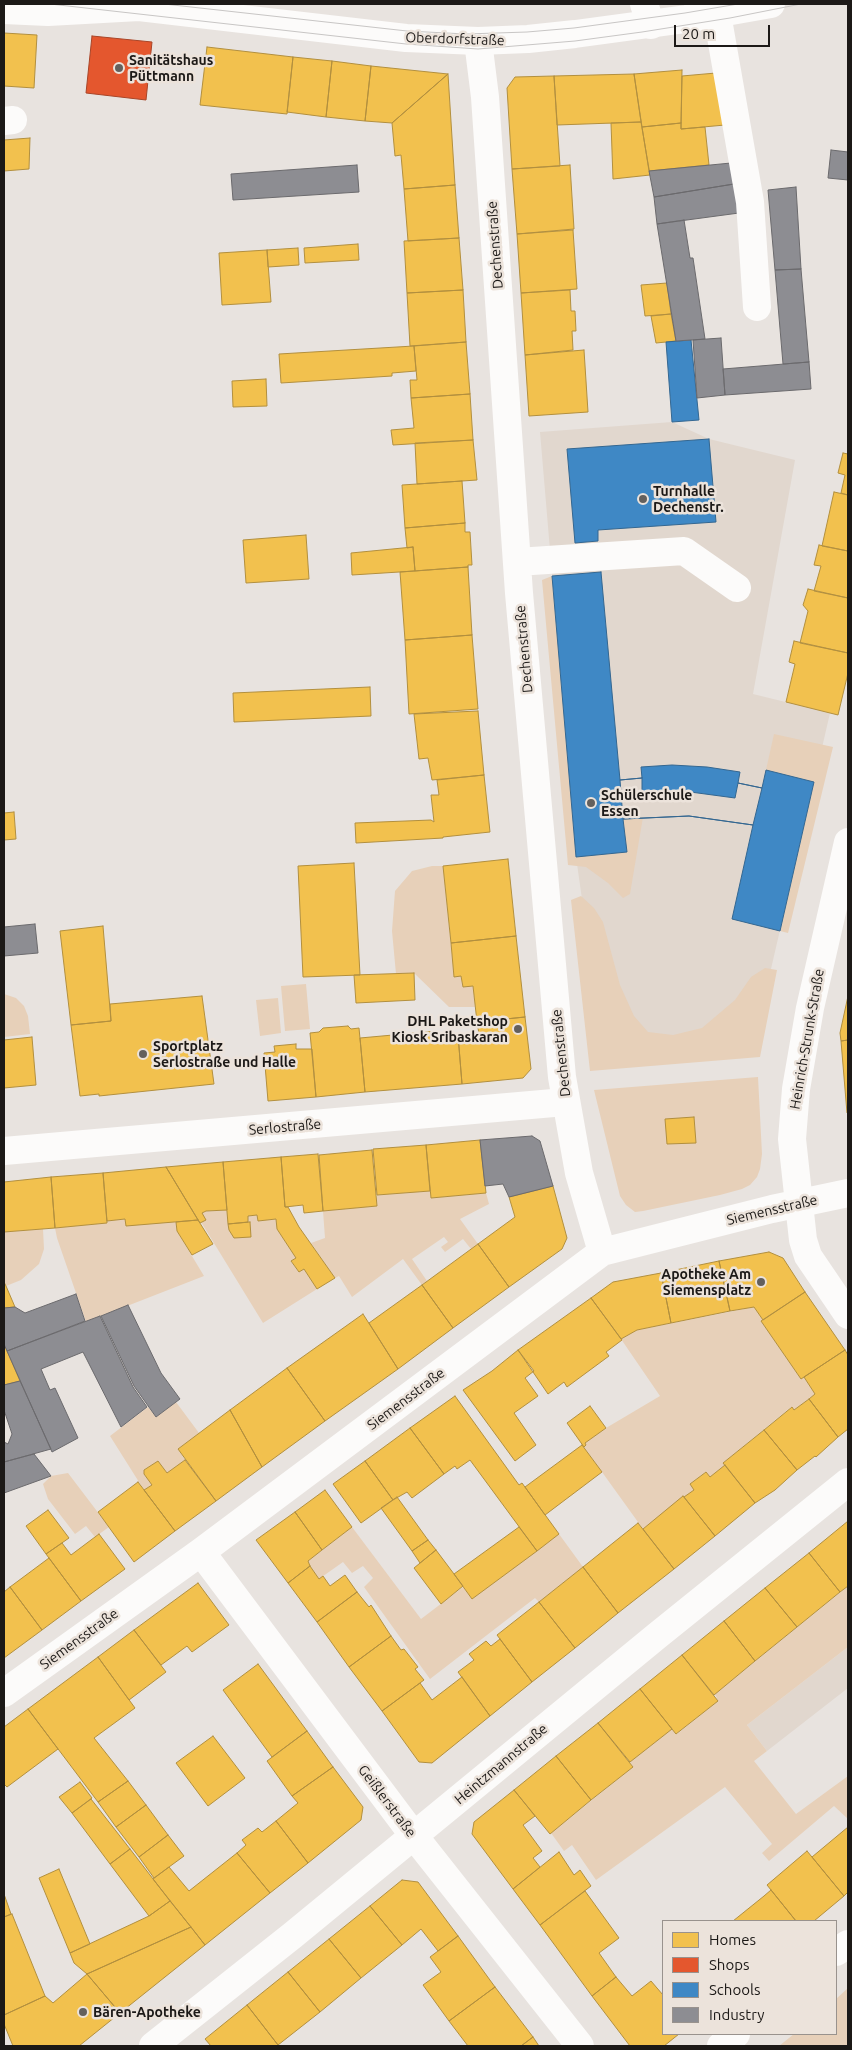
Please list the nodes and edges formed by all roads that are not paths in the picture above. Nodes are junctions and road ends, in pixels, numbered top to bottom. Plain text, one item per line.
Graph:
1 (771, 4) edge
2 (134, 6) edge
3 (4, 10) edge
4 (648, 14) edge
5 (716, 14) junction
6 (478, 41) junction
7 (757, 307) dead end
8 (517, 562) junction
9 (737, 588) dead end
10 (848, 842) edge
11 (565, 1102) junction
12 (4, 1151) edge
13 (848, 1193) edge
14 (799, 1203) junction
15 (602, 1252) junction
16 (848, 1315) edge
17 (848, 1482) edge
18 (200, 1552) junction
19 (4, 1693) edge
20 (414, 1836) junction
21 (848, 1944) edge
22 (837, 1951) edge
23 (735, 2035) edge
24 (153, 2046) edge
25 (580, 2046) edge
26 (721, 2046) edge

1 - 5 street, Oberdorfstraße
2 - 3 street, Oberdorfstraße
2 - 6 street, Oberdorfstraße
4 - 5 street, Oberdorfstraße
4 - 6 street, Oberdorfstraße
5 - 7 street
6 - 8 street, Dechenstraße
8 - 9 street
8 - 11 street, Dechenstraße
10 - 14 street, Heinrich-Strunk-Straße
11 - 12 street, Serlostraße
11 - 15 street, Dechenstraße
13 - 14 street, Siemensstraße
14 - 15 street, Siemensstraße
14 - 16 street, Heinrich-Strunk-Straße
15 - 18 street, Siemensstraße
17 - 20 street, Heintzmannstraße
18 - 19 street, Siemensstraße
18 - 20 street, Geißlerstraße
20 - 24 street, Heintzmannstraße
20 - 25 street, Geißlerstraße
21 - 22 street
23 - 26 street

